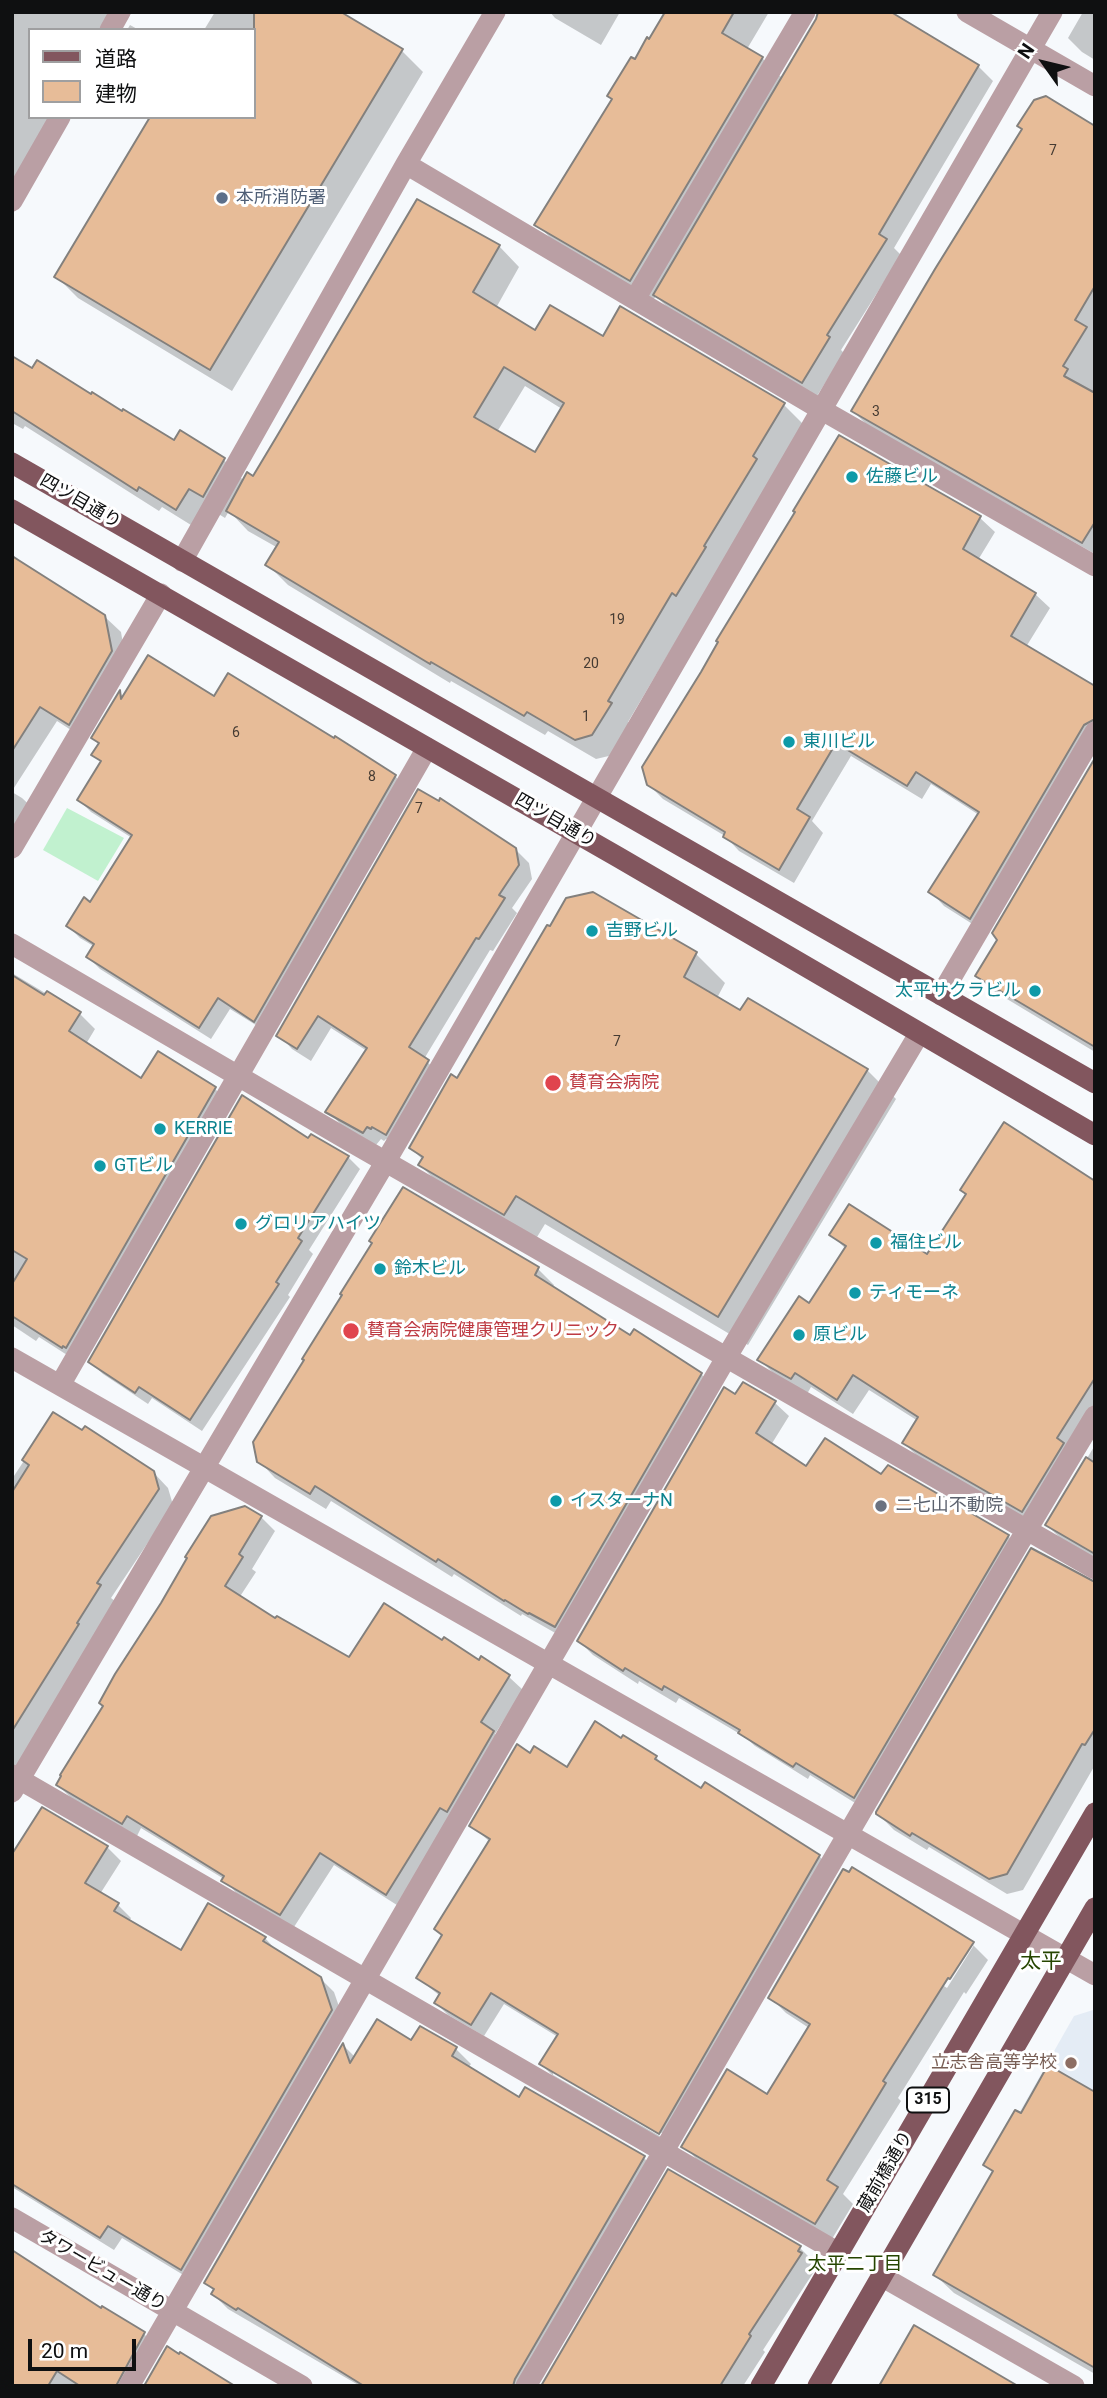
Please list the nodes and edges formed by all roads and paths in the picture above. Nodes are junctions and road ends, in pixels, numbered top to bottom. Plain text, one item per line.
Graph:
1 (120, 12) edge
2 (495, 12) edge
3 (805, 12) edge
4 (967, 12) edge
5 (1052, 12) edge
6 (111, 28) edge
7 (1031, 49) junction
8 (1095, 86) edge
9 (59, 119) edge
10 (406, 164) junction
11 (12, 201) edge
12 (635, 299) junction
13 (822, 410) junction
14 (12, 463) edge
15 (12, 510) edge
16 (182, 561) junction
17 (1095, 566) edge
18 (161, 594) junction
19 (1095, 732) edge
20 (427, 748) junction
21 (596, 797) junction
22 (575, 832) junction
23 (12, 848) edge
24 (12, 944) edge
25 (942, 995) junction
26 (919, 1034) junction
27 (237, 1075) junction
28 (1095, 1083) edge
29 (1095, 1135) edge
30 (386, 1161) junction
31 (12, 1358) edge
32 (726, 1358) junction
33 (60, 1385) junction
34 (1095, 1416) edge
35 (204, 1466) junction
36 (1026, 1530) junction
37 (1095, 1569) edge
38 (549, 1663) junction
39 (15, 1782) edge
40 (1095, 1813) edge
41 (848, 1834) junction
42 (1095, 1908) edge
43 (1024, 1935) junction
44 (1065, 1959) junction
45 (1095, 1975) edge
46 (364, 1978) junction
47 (664, 2153) junction
48 (12, 2218) edge
49 (839, 2253) junction
50 (881, 2276) junction
51 (172, 2312) junction
52 (129, 2386) edge
53 (302, 2386) edge
54 (526, 2386) edge
55 (761, 2386) edge
56 (818, 2386) edge
57 (1074, 2386) edge

1 - 6 street
2 - 10 street
3 - 12 street
4 - 7 street
5 - 7 street
7 - 8 street
7 - 13 street
9 - 11 street
10 - 12 street
10 - 16 street
12 - 13 street
13 - 17 street
13 - 21 street
14 - 16 main road, 四ツ目通り
15 - 18 main road, 四ツ目通り
16 - 21 main road, 四ツ目通り
18 - 20 main road, 四ツ目通り
18 - 23 street
19 - 25 street
20 - 22 main road, 四ツ目通り
20 - 27 street
21 - 22 street
21 - 25 main road, 四ツ目通り
22 - 26 main road, 四ツ目通り
22 - 30 street
24 - 27 street
25 - 28 main road, 四ツ目通り
26 - 29 main road, 四ツ目通り
26 - 32 street
27 - 30 street
27 - 33 street
30 - 32 street
30 - 35 street
31 - 33 street
32 - 36 street
32 - 38 street
33 - 35 street
34 - 36 street
35 - 38 street
35 - 39 street
36 - 37 street
36 - 41 street
38 - 41 street
38 - 46 street
39 - 46 street
40 - 43 main road, 蔵前橋通り / 315
41 - 43 street
41 - 47 street
42 - 44 main road, 315
43 - 44 street
43 - 49 main road, 蔵前橋通り / 315
44 - 45 street
44 - 50 main road, 315
46 - 47 street
46 - 51 street
47 - 49 street
47 - 54 street
48 - 51 street, タワービュー通り
49 - 55 main road, 蔵前橋通り / 315
50 - 56 main road, 315
50 - 57 street
51 - 52 street
51 - 53 street, タワービュー通り

